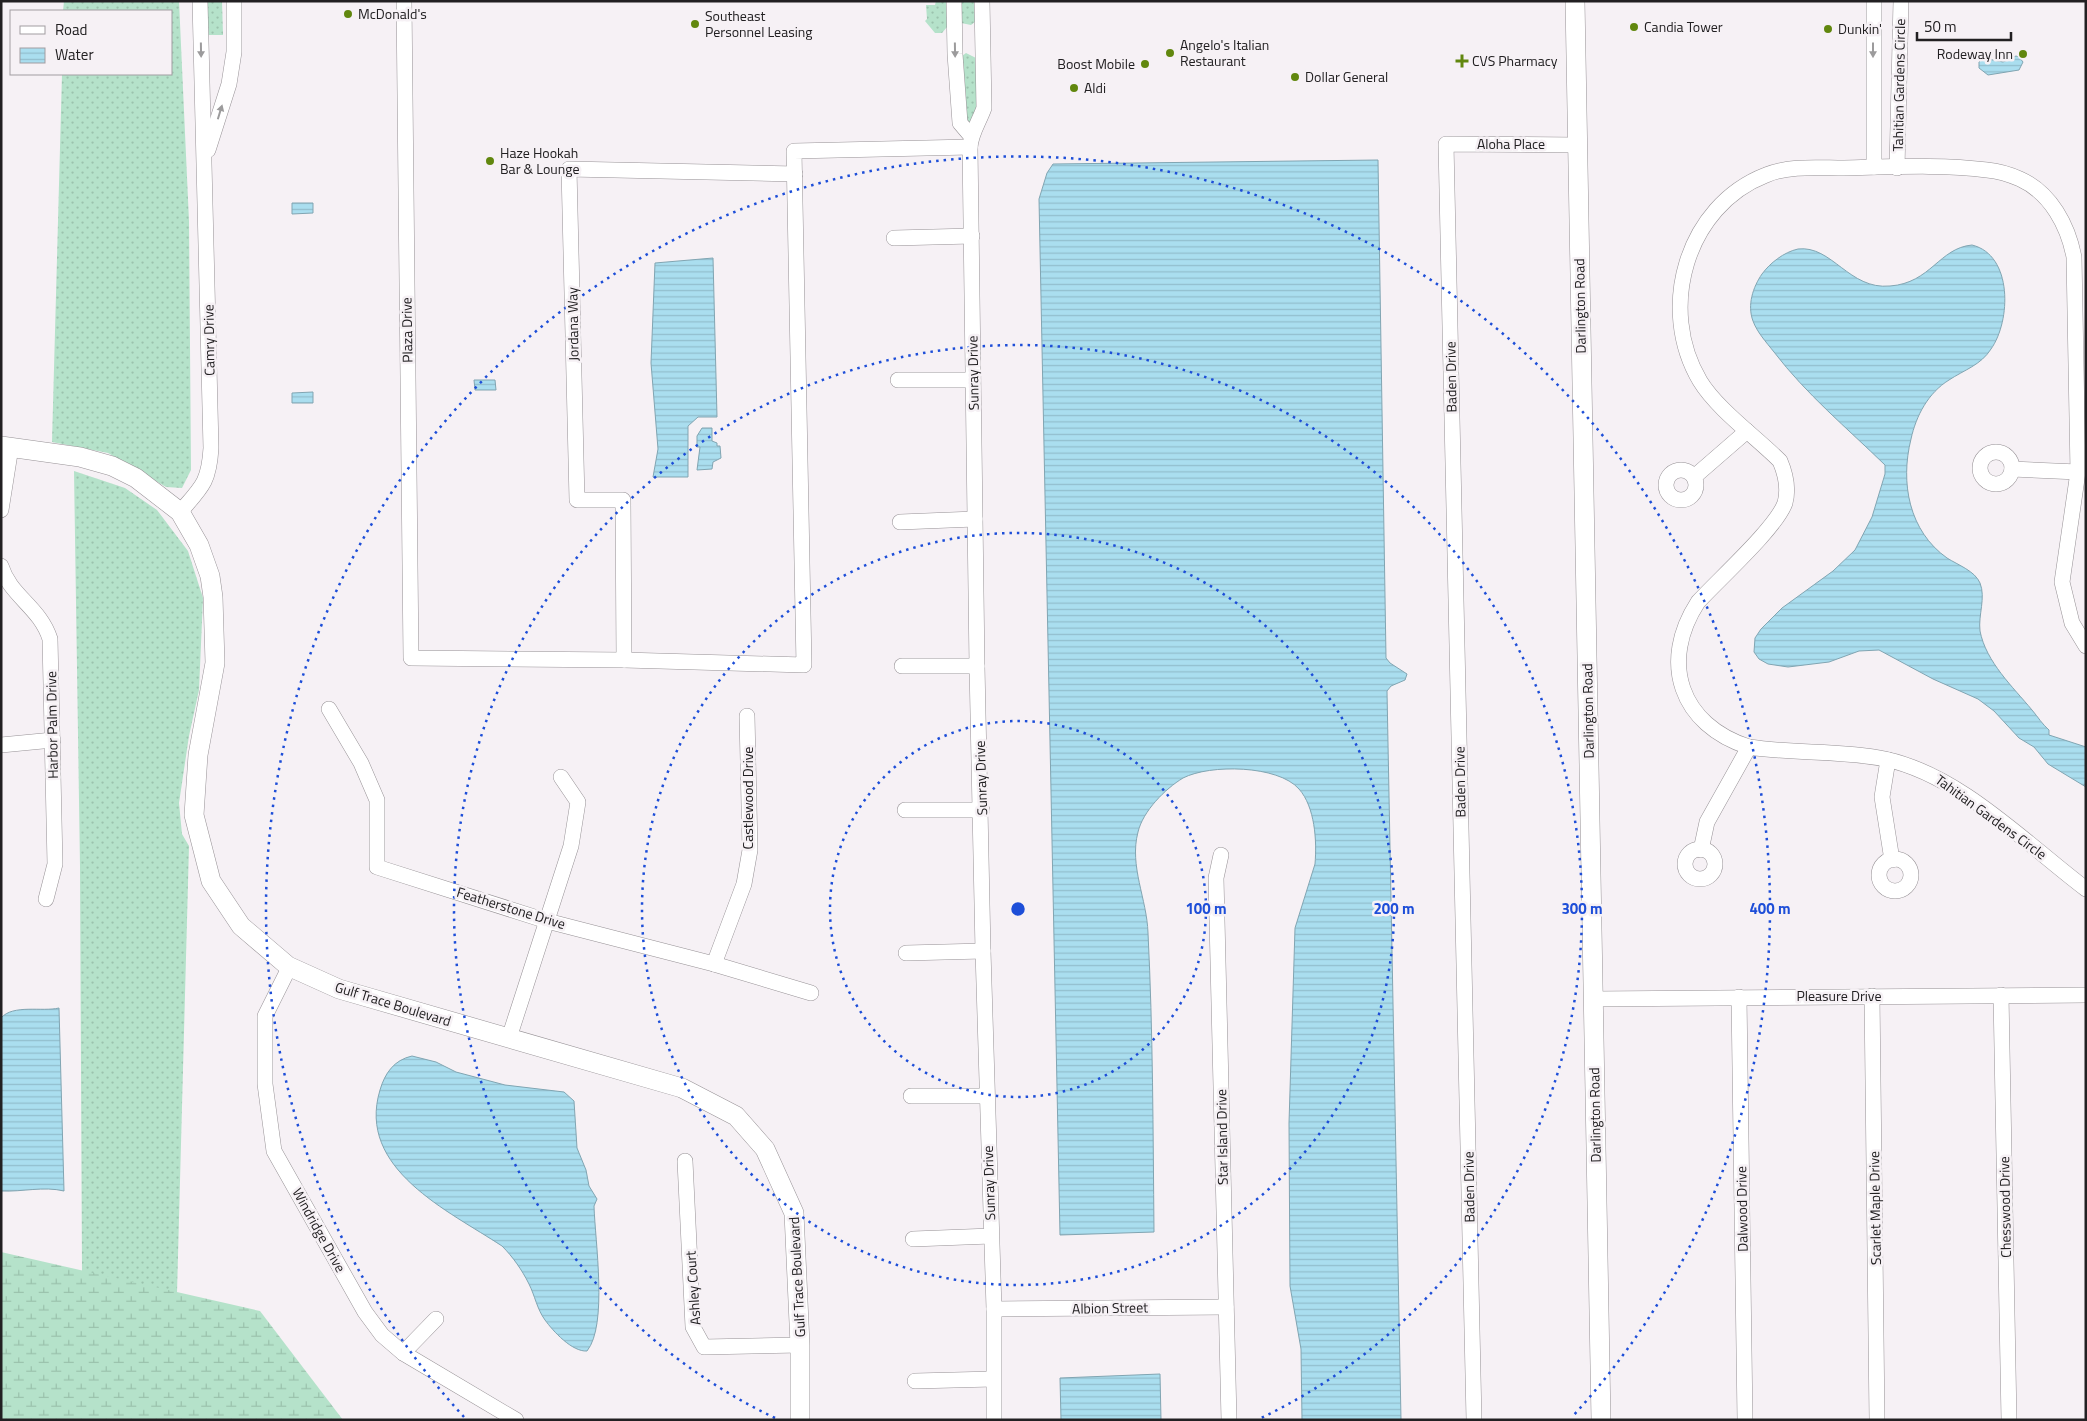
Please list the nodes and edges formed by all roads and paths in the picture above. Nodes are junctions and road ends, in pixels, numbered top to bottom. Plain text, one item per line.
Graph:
1 (200, 1) edge
2 (234, 1) edge
3 (404, 1) edge
4 (954, 1) edge
5 (982, 1) edge
6 (1575, 1) edge
7 (1874, 1) edge
8 (1901, 1) edge
9 (1874, 136) junction
10 (1898, 136) junction
11 (971, 142) junction
12 (1446, 144) joint
13 (1577, 145) junction
14 (206, 158) junction
15 (1874, 168) junction
16 (1897, 168) junction
17 (795, 174) junction
18 (972, 236) junction
19 (894, 238) dead end
20 (898, 380) dead end
21 (973, 380) junction
22 (1747, 431) junction
23 (6, 446) edge
24 (2012, 469) dead end
25 (2078, 472) junction
26 (1694, 477) dead end
27 (1, 510) edge
28 (180, 512) junction
29 (975, 519) junction
30 (900, 522) dead end
31 (1, 566) edge
32 (2086, 646) edge
33 (624, 660) junction
34 (902, 666) dead end
35 (977, 666) junction
36 (329, 709) dead end
37 (747, 716) dead end
38 (53, 740) junction
39 (1, 745) edge
40 (1749, 747) junction
41 (1888, 760) junction
42 (561, 776) dead end
43 (905, 810) dead end
44 (982, 810) junction
45 (1701, 850) dead end
46 (1221, 855) dead end
47 (1892, 860) dead end
48 (2086, 888) edge
49 (46, 899) dead end
50 (547, 920) junction
51 (983, 951) junction
52 (906, 953) dead end
53 (714, 964) junction
54 (290, 966) junction
55 (811, 993) dead end
56 (2001, 995) junction
57 (2086, 995) edge
58 (1872, 996) junction
59 (1739, 997) junction
60 (1593, 999) junction
61 (509, 1038) junction
62 (911, 1096) dead end
63 (987, 1096) junction
64 (685, 1161) dead end
65 (991, 1236) junction
66 (913, 1239) dead end
67 (1226, 1307) junction
68 (994, 1309) junction
69 (436, 1319) dead end
70 (800, 1345) junction
71 (403, 1353) junction
72 (993, 1379) junction
73 (915, 1381) dead end
74 (516, 1420) edge
75 (800, 1420) edge
76 (994, 1420) edge
77 (1229, 1420) edge
78 (1474, 1420) edge
79 (1602, 1420) edge
80 (1745, 1420) edge
81 (1877, 1420) edge
82 (2009, 1420) edge

1 -> 14 street, Camry Drive
14 -> 2 street, Camry Drive
3 - 33 street, Plaza Drive
4 -> 11 street, Sunray Drive
5 - 11 street, Sunray Drive
6 - 13 street, Darlington Road
7 -> 9 street, Tahitian Gardens Circle
8 - 10 street, Tahitian Gardens Circle
9 - 10 street
9 - 15 street, Tahitian Gardens Circle
10 - 16 street, Tahitian Gardens Circle
11 - 17 street
11 - 18 street, Sunray Drive
12 - 13 street, Aloha Place
12 - 78 street, Baden Drive
13 - 60 street, Darlington Road
14 - 28 street, Camry Drive
15 - 16 street, Tahitian Gardens Circle
15 - 22 street, Tahitian Gardens Circle
16 - 25 street, Tahitian Gardens Circle
17 - 33 street
17 - 33 street, Jordana Way
18 - 19 street
18 - 21 street, Sunray Drive
20 - 21 street
21 - 29 street, Sunray Drive
22 - 26 street
22 - 40 street, Tahitian Gardens Circle
23 - 27 street
23 - 28 street, Gulf Trace Boulevard
24 - 25 street
25 - 32 street, Tahitian Gardens Circle
28 - 54 street, Gulf Trace Boulevard
29 - 30 street
29 - 35 street, Sunray Drive
31 - 38 street, Harbor Palm Drive
34 - 35 street
35 - 44 street, Sunray Drive
36 - 50 street, Featherstone Drive
37 - 53 street, Castlewood Drive
38 - 39 street
38 - 49 street, Harbor Palm Drive
40 - 41 street, Tahitian Gardens Circle
40 - 45 street
41 - 47 street
41 - 48 street, Tahitian Gardens Circle
42 - 50 street
43 - 44 street
44 - 51 street, Sunray Drive
46 - 67 street, Star Island Drive
50 - 53 street, Featherstone Drive
50 - 61 street
51 - 52 street
51 - 63 street, Sunray Drive
53 - 55 street, Featherstone Drive
54 - 61 street, Gulf Trace Boulevard
54 - 71 street, Windridge Drive
56 - 57 street, Pleasure Drive
56 - 58 street, Pleasure Drive
56 - 82 street, Chesswood Drive
58 - 59 street, Pleasure Drive
58 - 81 street, Scarlet Maple Drive
59 - 60 street, Pleasure Drive
59 - 80 street, Dalwood Drive
60 - 79 street, Darlington Road
61 - 70 street, Gulf Trace Boulevard
62 - 63 street
63 - 65 street, Sunray Drive
64 - 70 street, Ashley Court
65 - 66 street
65 - 68 street, Sunray Drive
67 - 68 street, Albion Street
67 - 77 street, Star Island Drive
68 - 72 street, Sunray Drive
69 - 71 street
70 - 75 street, Gulf Trace Boulevard
71 - 74 street, Windridge Drive
72 - 73 street
72 - 76 street, Sunray Drive

